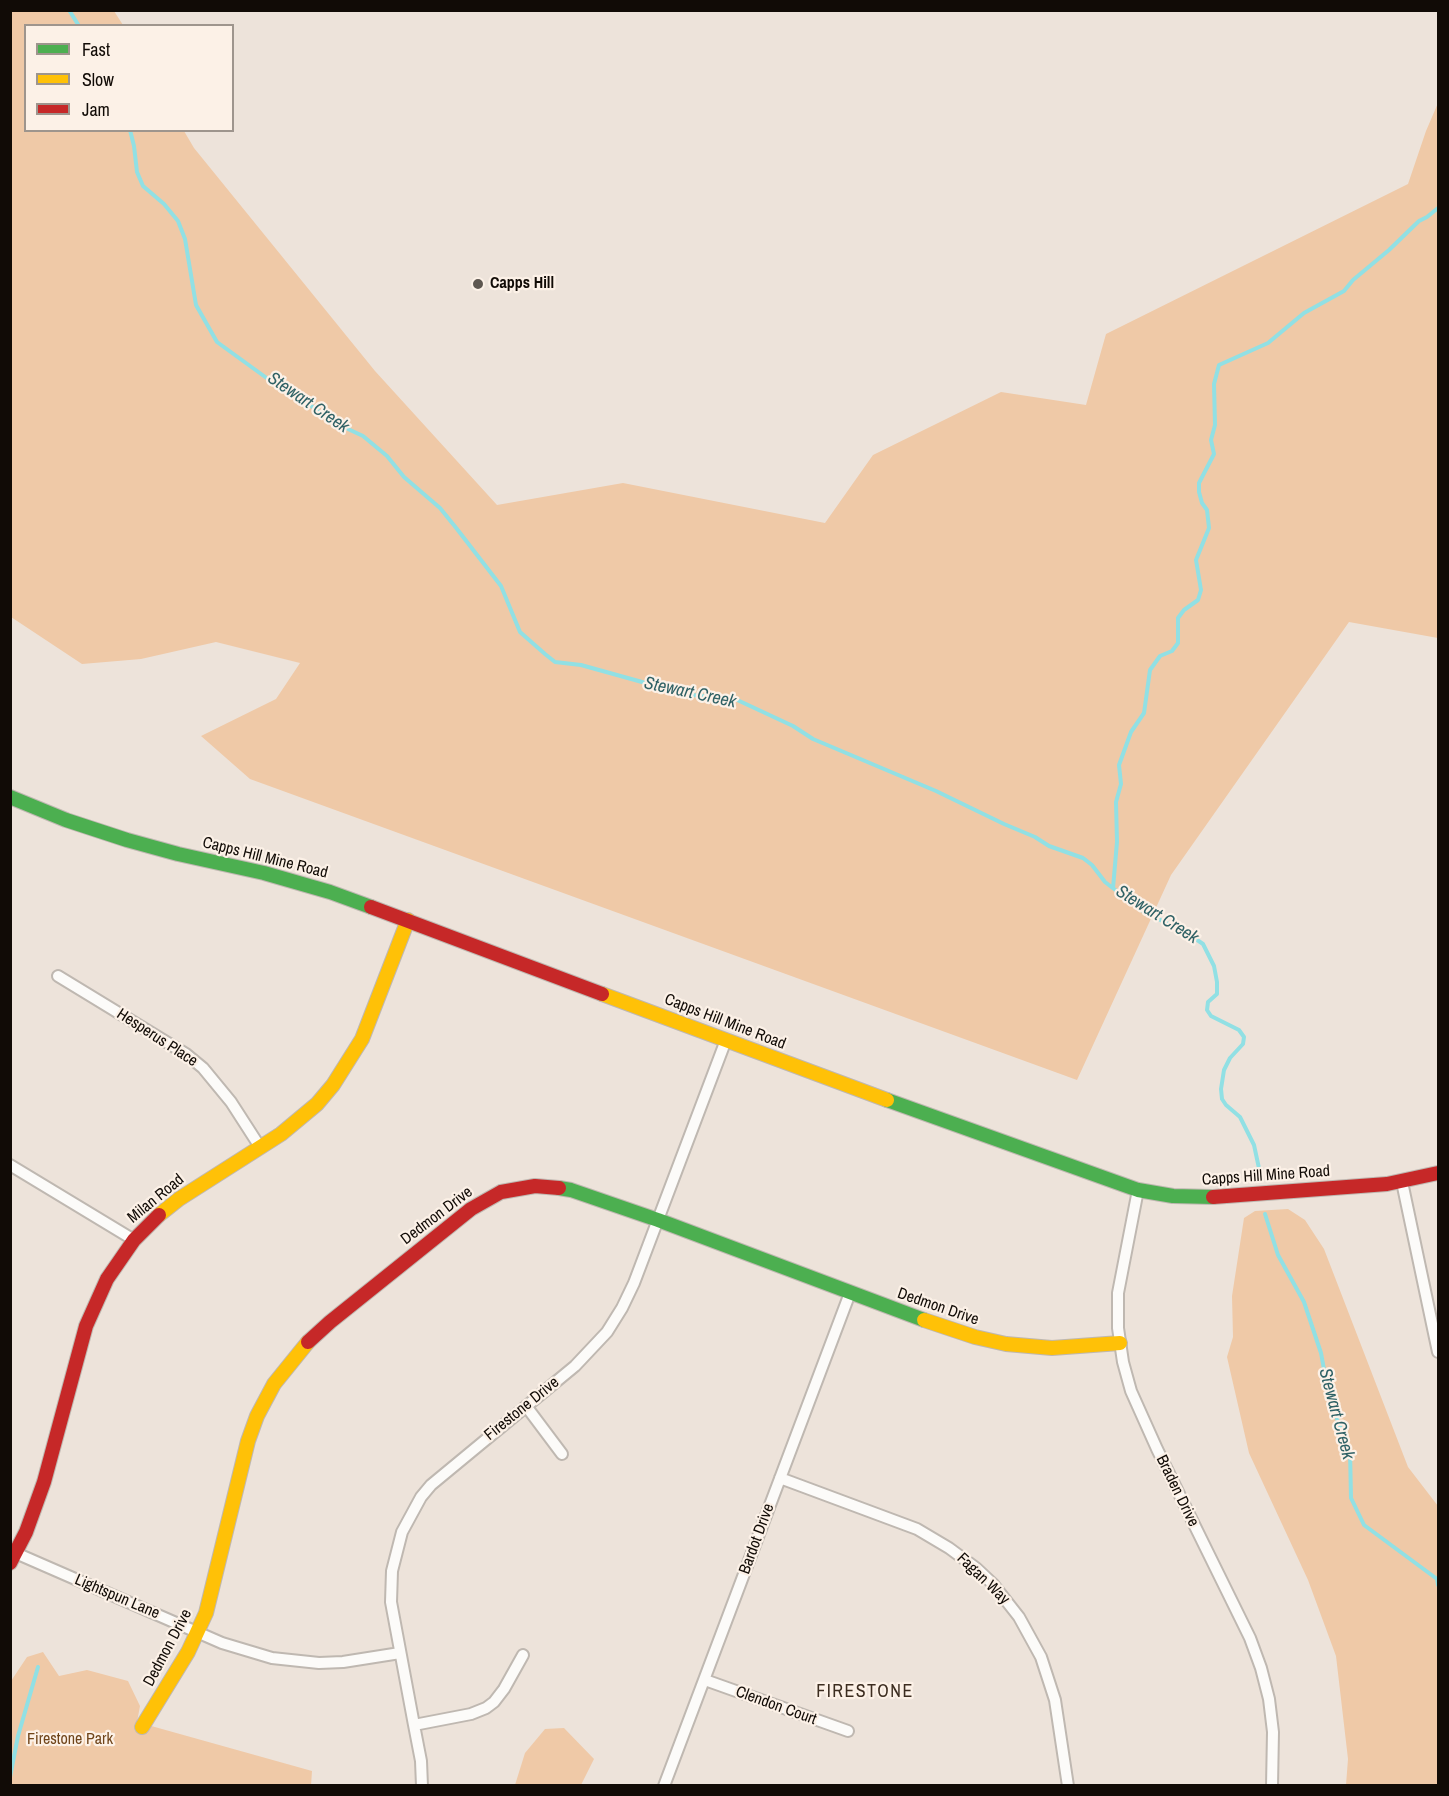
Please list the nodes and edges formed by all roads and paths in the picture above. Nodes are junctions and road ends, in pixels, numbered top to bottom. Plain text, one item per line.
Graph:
1 (10, 797) edge
2 (408, 920) junction
3 (58, 976) dead end
4 (726, 1040) junction
5 (260, 1147) junction
6 (10, 1165) edge
7 (1438, 1173) edge
8 (1402, 1182) junction
9 (1138, 1190) junction
10 (657, 1220) junction
11 (134, 1240) junction
12 (850, 1293) junction
13 (1120, 1342) junction
14 (1438, 1352) edge
15 (526, 1406) junction
16 (562, 1454) dead end
17 (780, 1478) junction
18 (12, 1556) edge
19 (199, 1632) junction
20 (400, 1653) junction
21 (523, 1655) dead end
22 (705, 1680) junction
23 (414, 1725) junction
24 (142, 1727) dead end
25 (848, 1731) dead end
26 (422, 1785) edge
27 (664, 1785) edge
28 (1068, 1785) edge
29 (1272, 1785) edge

1 - 2 street, Capps Hill Mine Road
2 - 4 street, Capps Hill Mine Road
2 - 5 street, Milan Road
3 - 5 street, Hesperus Place
4 - 9 street, Capps Hill Mine Road
4 - 10 street, Firestone Drive
5 - 11 street, Milan Road
6 - 11 street
7 - 8 street, Capps Hill Mine Road
8 - 9 street, Capps Hill Mine Road
8 - 14 street
9 - 13 street, Braden Drive
10 - 12 street, Dedmon Drive
10 - 15 street, Firestone Drive
10 - 19 street, Dedmon Drive
11 - 18 street, Milan Road
12 - 13 street, Dedmon Drive
12 - 17 street, Bardot Drive
13 - 29 street, Braden Drive
15 - 16 street
15 - 20 street, Firestone Drive
17 - 22 street, Bardot Drive
17 - 28 street, Fagan Way
18 - 19 street, Lightspun Lane
19 - 20 street, Lightspun Lane
19 - 24 street, Dedmon Drive
20 - 23 street, Firestone Drive
21 - 23 street
22 - 25 street, Clendon Court
22 - 27 street, Bardot Drive
23 - 26 street, Firestone Drive

